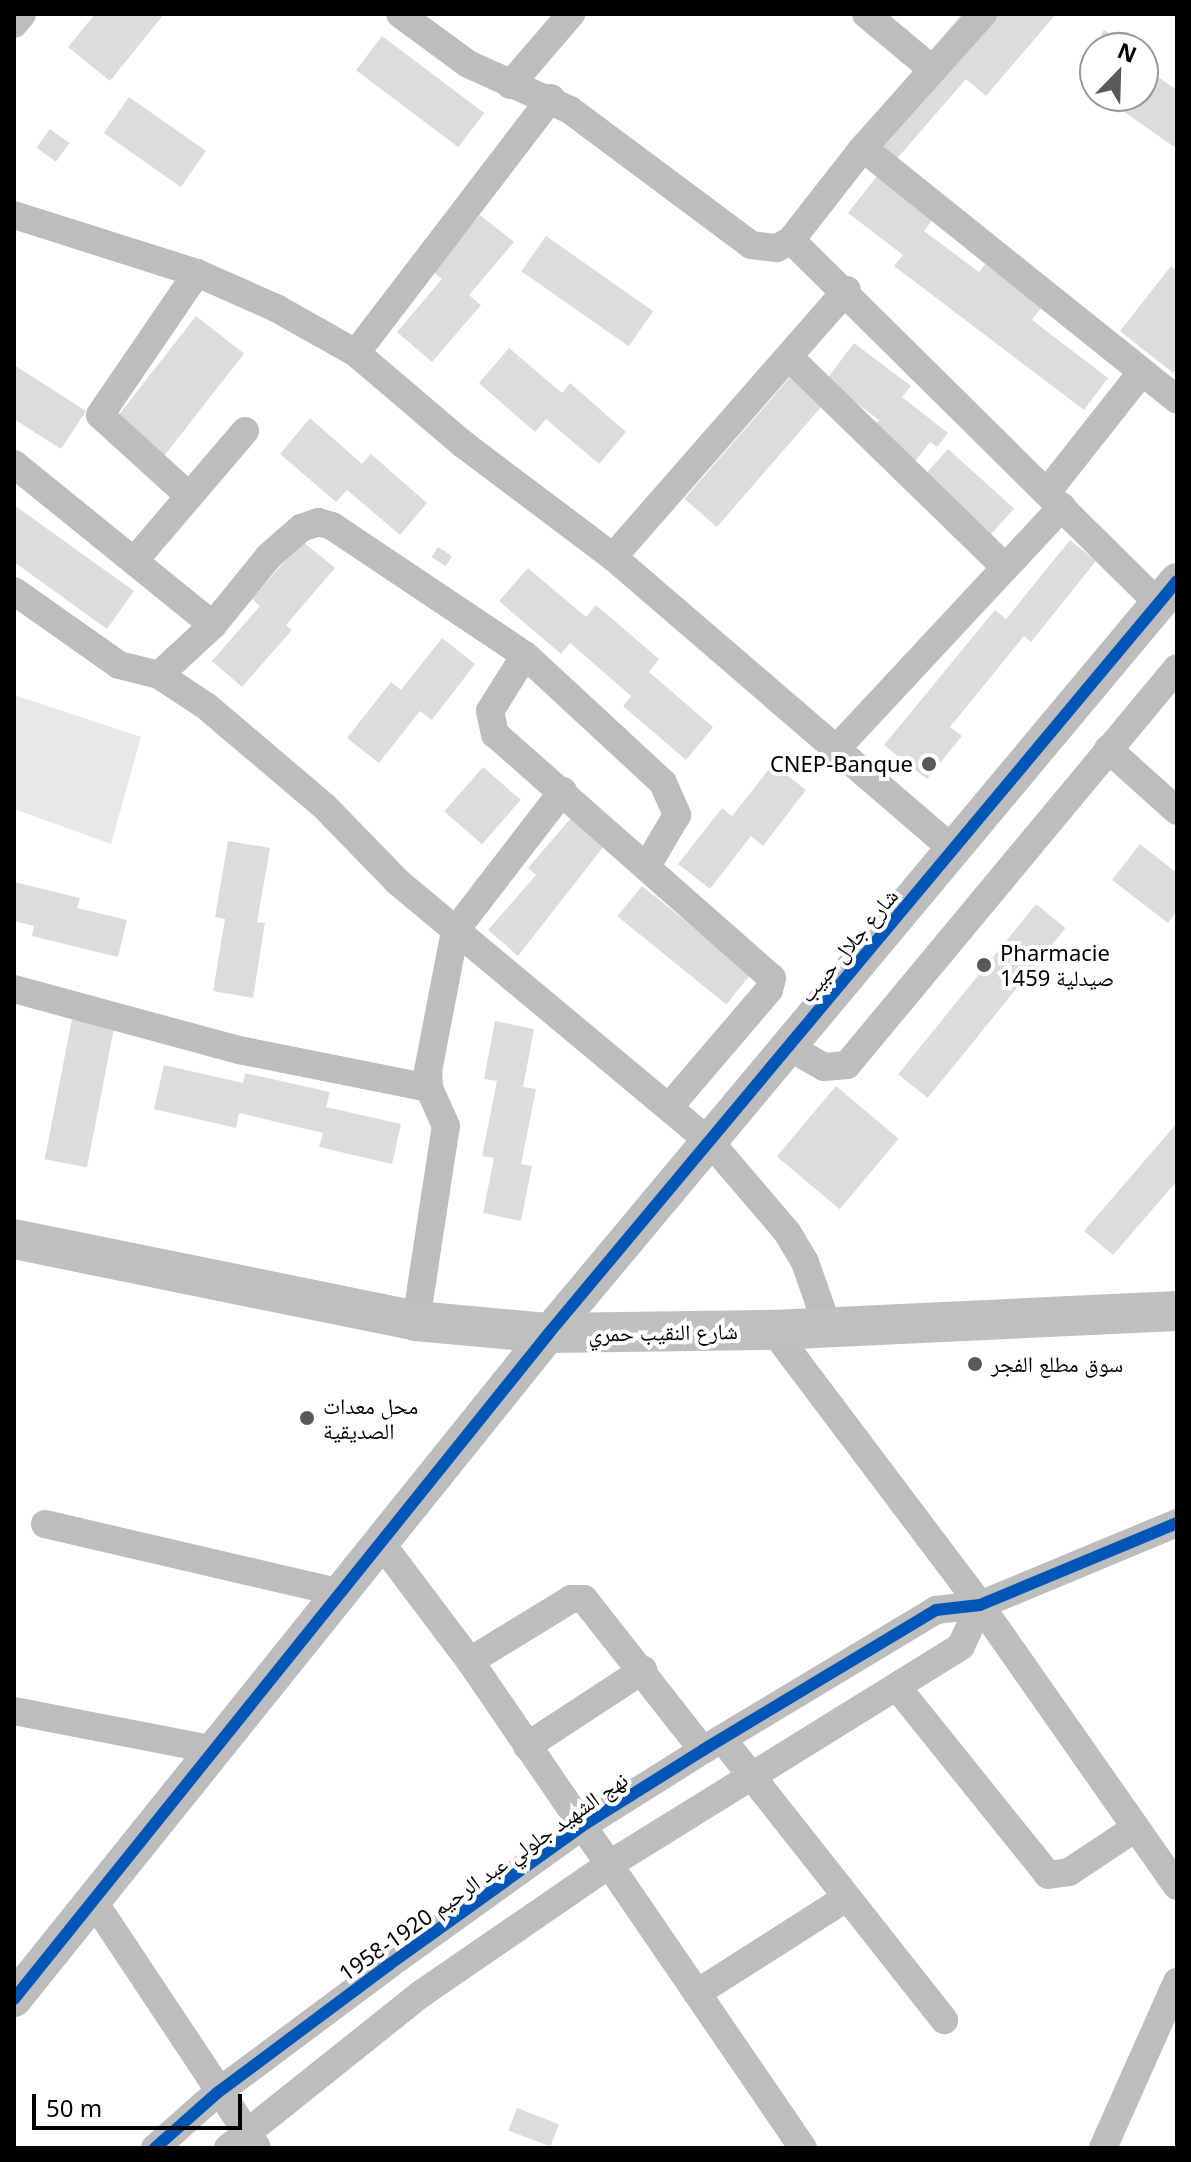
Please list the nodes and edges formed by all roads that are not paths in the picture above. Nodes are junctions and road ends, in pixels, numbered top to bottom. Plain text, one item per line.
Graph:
1 (22, 14) edge
2 (571, 14) edge
3 (866, 14) edge
4 (983, 14) edge
5 (420, 20) edge
6 (14, 24) edge
7 (933, 70) junction
8 (510, 85) junction
9 (551, 98) junction
10 (863, 148) junction
11 (14, 215) edge
12 (791, 240) junction
13 (197, 273) junction
14 (847, 290) junction
15 (356, 353) junction
16 (790, 358) junction
17 (1141, 373) junction
18 (1177, 400) edge
19 (245, 431) dead end
20 (14, 464) edge
21 (189, 496) junction
22 (1055, 499) junction
23 (613, 557) junction
24 (134, 561) junction
25 (1004, 566) junction
26 (14, 591) edge
27 (1168, 593) edge
28 (213, 625) junction
29 (525, 655) junction
30 (1177, 668) edge
31 (159, 675) junction
32 (839, 746) junction
33 (1108, 749) junction
34 (563, 791) junction
35 (1177, 811) edge
36 (954, 850) junction
37 (647, 866) junction
38 (455, 931) junction
39 (14, 989) edge
40 (789, 1047) junction
41 (429, 1088) junction
42 (669, 1107) junction
43 (711, 1143) junction
44 (14, 1239) edge
45 (1177, 1311) edge
46 (416, 1321) junction
47 (828, 1328) junction
48 (773, 1330) junction
49 (549, 1333) junction
50 (1177, 1523) edge
51 (45, 1524) dead end
52 (381, 1543) junction
53 (342, 1593) junction
54 (980, 1605) junction
55 (470, 1661) junction
56 (643, 1670) junction
57 (897, 1687) junction
58 (14, 1711) edge
59 (713, 1745) junction
60 (527, 1746) junction
61 (215, 1750) junction
62 (754, 1773) junction
63 (582, 1826) junction
64 (1134, 1829) junction
65 (610, 1864) junction
66 (1177, 1886) edge
67 (846, 1898) junction
68 (94, 1902) junction
69 (390, 1964) junction
70 (26, 1968) edge
71 (1177, 1982) edge
72 (697, 1993) junction
73 (421, 1994) junction
74 (14, 1999) edge
75 (944, 2020) dead end
76 (217, 2093) junction
77 (244, 2143) edge
78 (155, 2148) edge
79 (803, 2148) edge
80 (1105, 2148) edge

1 - 6 street
2 - 8 street
3 - 7 street
4 - 7 street
5 - 8 street
7 - 10 street
8 - 9 street
9 - 12 street
9 - 15 street
10 - 12 street
10 - 17 street
11 - 13 street
12 - 14 street
13 - 15 street
13 - 21 street
14 - 16 street
14 - 22 street
15 - 23 street
16 - 23 street
16 - 25 street
17 - 18 street
17 - 22 street
19 - 21 street
20 - 24 street
21 - 24 street
22 - 25 street
22 - 27 street
23 - 32 street
24 - 28 street
25 - 32 street
26 - 31 street
27 - 36 street, شارع جلال حبيب
28 - 29 street
28 - 31 street
29 - 34 street
29 - 37 street
30 - 33 street
31 - 38 street
32 - 36 street
33 - 35 street
33 - 40 street
34 - 37 street
34 - 38 street
36 - 40 street, شارع جلال حبيب
37 - 42 street
38 - 41 street
38 - 42 street
39 - 41 street
40 - 43 street, شارع جلال حبيب
41 - 46 street
42 - 43 street
43 - 47 street
43 - 49 street, شارع جلال حبيب
44 - 46 main road, شارع النقيب حمري
45 - 47 main road, شارع النقيب حمري
46 - 49 main road, شارع النقيب حمري
47 - 48 main road, شارع النقيب حمري
48 - 49 main road, شارع النقيب حمري
48 - 54 street
49 - 52 street, شارع جلال حبيب
50 - 54 street, نهج الشهيد جلولي عبد الرحيم 1920-1958
51 - 53 street
52 - 53 street, شارع جلال حبيب
52 - 55 street
53 - 61 street, شارع جلال حبيب
54 - 57 street
54 - 59 street, نهج الشهيد جلولي عبد الرحيم 1920-1958
54 - 64 street
55 - 56 street
55 - 60 street
56 - 59 street
56 - 60 street
57 - 62 street
57 - 64 street
58 - 61 street
59 - 62 street
59 - 63 street, نهج الشهيد جلولي عبد الرحيم 1920-1958
60 - 63 street
61 - 68 street, شارع جلال حبيب
62 - 65 street
62 - 67 street
63 - 65 street
63 - 69 street, نهج الشهيد جلولي عبد الرحيم 1920-1958
64 - 66 street
65 - 72 street
65 - 73 street
67 - 72 street
67 - 75 street
68 - 70 street, شارع جلال حبيب
68 - 76 street
69 - 73 street
69 - 76 street, نهج الشهيد جلولي عبد الرحيم 1920-1958
70 - 74 street, شارع جلال حبيب
71 - 80 street
72 - 79 street
73 - 77 street
76 - 77 street
76 - 78 street, نهج الشهيد جلولي عبد الرحيم 1920-1958

